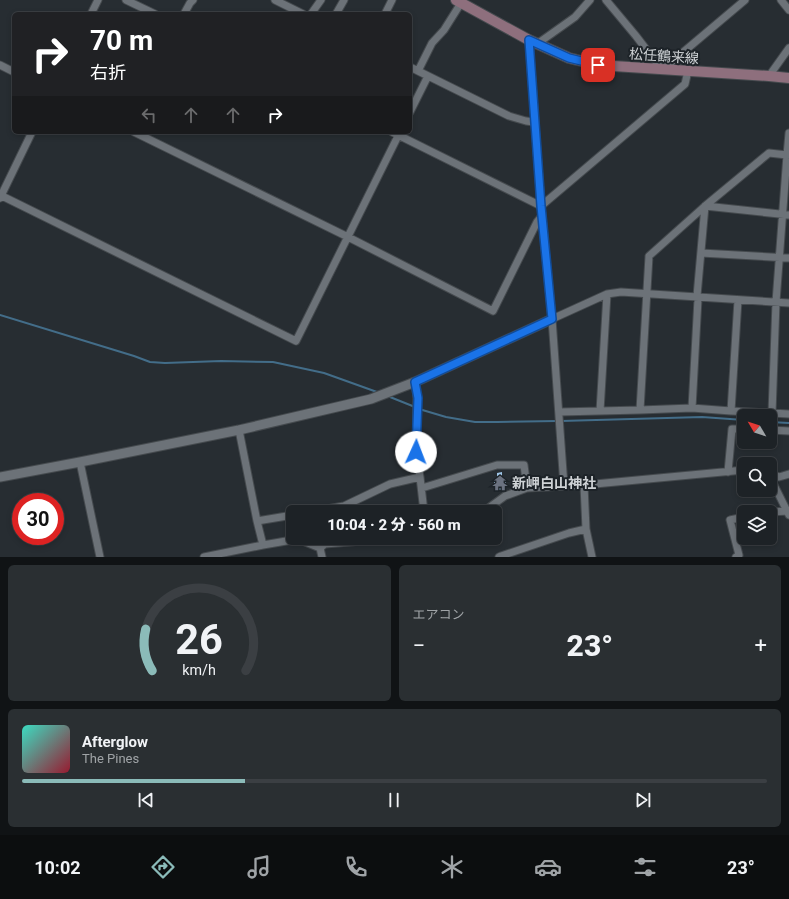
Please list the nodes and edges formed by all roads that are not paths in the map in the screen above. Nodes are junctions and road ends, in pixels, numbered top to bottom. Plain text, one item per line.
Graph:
1 (98, 0) edge
2 (126, 0) edge
3 (193, 0) edge
4 (275, 0) edge
5 (320, 0) edge
6 (344, 0) edge
7 (392, 0) edge
8 (590, 0) edge
9 (606, 0) edge
10 (745, 0) edge
11 (781, 0) edge
12 (458, 2) edge
13 (789, 10) edge
14 (92, 12) edge
15 (151, 12) edge
16 (185, 12) edge
17 (299, 12) edge
18 (312, 12) edge
19 (337, 12) edge
20 (386, 12) edge
21 (533, 42) junction
22 (789, 48) edge
23 (0, 65) edge
24 (412, 68) edge
25 (662, 70) junction
26 (12, 71) edge
27 (418, 71) junction
28 (688, 71) junction
29 (428, 76) junction
30 (769, 76) junction
31 (789, 78) edge
32 (412, 108) edge
33 (534, 122) junction
34 (789, 133) edge
35 (31, 134) edge
36 (138, 134) edge
37 (397, 134) edge
38 (399, 134) edge
39 (787, 154) junction
40 (787, 170) edge
41 (0, 196) edge
42 (541, 206) junction
43 (705, 206) junction
44 (786, 214) edge
45 (542, 216) junction
46 (348, 237) junction
47 (701, 252) junction
48 (780, 257) junction
49 (789, 258) edge
50 (647, 293) junction
51 (607, 294) junction
52 (697, 296) junction
53 (738, 300) junction
54 (776, 302) junction
55 (789, 303) edge
56 (552, 319) junction
57 (415, 382) junction
58 (692, 408) junction
59 (772, 409) edge
60 (640, 410) junction
61 (600, 411) junction
62 (731, 411) junction
63 (737, 411) edge
64 (777, 413) edge
65 (559, 414) junction
66 (789, 414) edge
67 (737, 429) edge
68 (239, 430) junction
69 (777, 430) edge
70 (789, 431) edge
71 (80, 462) junction
72 (737, 471) edge
73 (728, 472) junction
74 (789, 474) edge
75 (777, 476) edge
76 (0, 477) edge
77 (420, 477) junction
78 (584, 485) junction
79 (564, 486) junction
80 (422, 488) junction
81 (526, 488) junction
82 (777, 491) edge
83 (346, 505) edge
84 (423, 505) edge
85 (493, 505) edge
86 (777, 512) edge
87 (788, 512) edge
88 (286, 516) edge
89 (737, 518) edge
90 (257, 521) junction
91 (586, 529) junction
92 (263, 545) junction
93 (324, 545) edge
94 (320, 548) junction
95 (100, 557) edge
96 (204, 557) edge
97 (322, 557) edge
98 (499, 557) edge
99 (592, 557) edge
100 (736, 557) edge

1 - 14 street
2 - 15 street
3 - 16 street
4 - 17 street
5 - 18 street
6 - 19 street
7 - 20 street
8 - 21 street
9 - 25 street
10 - 25 street
11 - 13 street
12 - 21 main road, 松任鶴来線
12 - 27 street
21 - 25 main road, 松任鶴来線
21 - 33 street
22 - 30 street
23 - 26 street
24 - 27 street
25 - 28 main road, 松任鶴来線
27 - 29 street
28 - 30 main road, 松任鶴来線
28 - 42 street
29 - 32 street
29 - 33 street
30 - 31 main road, 松任鶴来線
33 - 42 street
34 - 39 street
35 - 41 street
36 - 46 street
37 - 46 street
38 - 42 street
39 - 40 street
39 - 43 street
40 - 44 street
41 - 46 street
42 - 45 street
43 - 44 street
43 - 47 street
43 - 50 street
44 - 48 street
45 - 46 street
45 - 56 street
47 - 48 street
47 - 52 street
48 - 49 street
48 - 54 street
50 - 51 street
50 - 52 street
50 - 60 street
51 - 56 street
51 - 61 street
52 - 53 street
52 - 58 street
53 - 54 street
53 - 62 street
54 - 55 street
54 - 59 street
56 - 57 street
56 - 65 street
57 - 68 street
57 - 77 street
58 - 60 street
58 - 62 street
60 - 61 street
61 - 65 street
62 - 63 street
64 - 66 street
65 - 79 street
67 - 73 street
68 - 71 street
68 - 90 street
69 - 70 street
71 - 76 street
71 - 95 street
72 - 73 street
73 - 78 street
74 - 75 street
77 - 80 street
77 - 83 street
78 - 79 street
78 - 91 street
79 - 81 street
80 - 81 street
80 - 84 street
81 - 85 street
82 - 87 street
86 - 87 street
88 - 90 street
89 - 100 street
90 - 92 street
91 - 98 street
91 - 99 street
92 - 94 street
92 - 96 street
93 - 94 street
94 - 97 street

